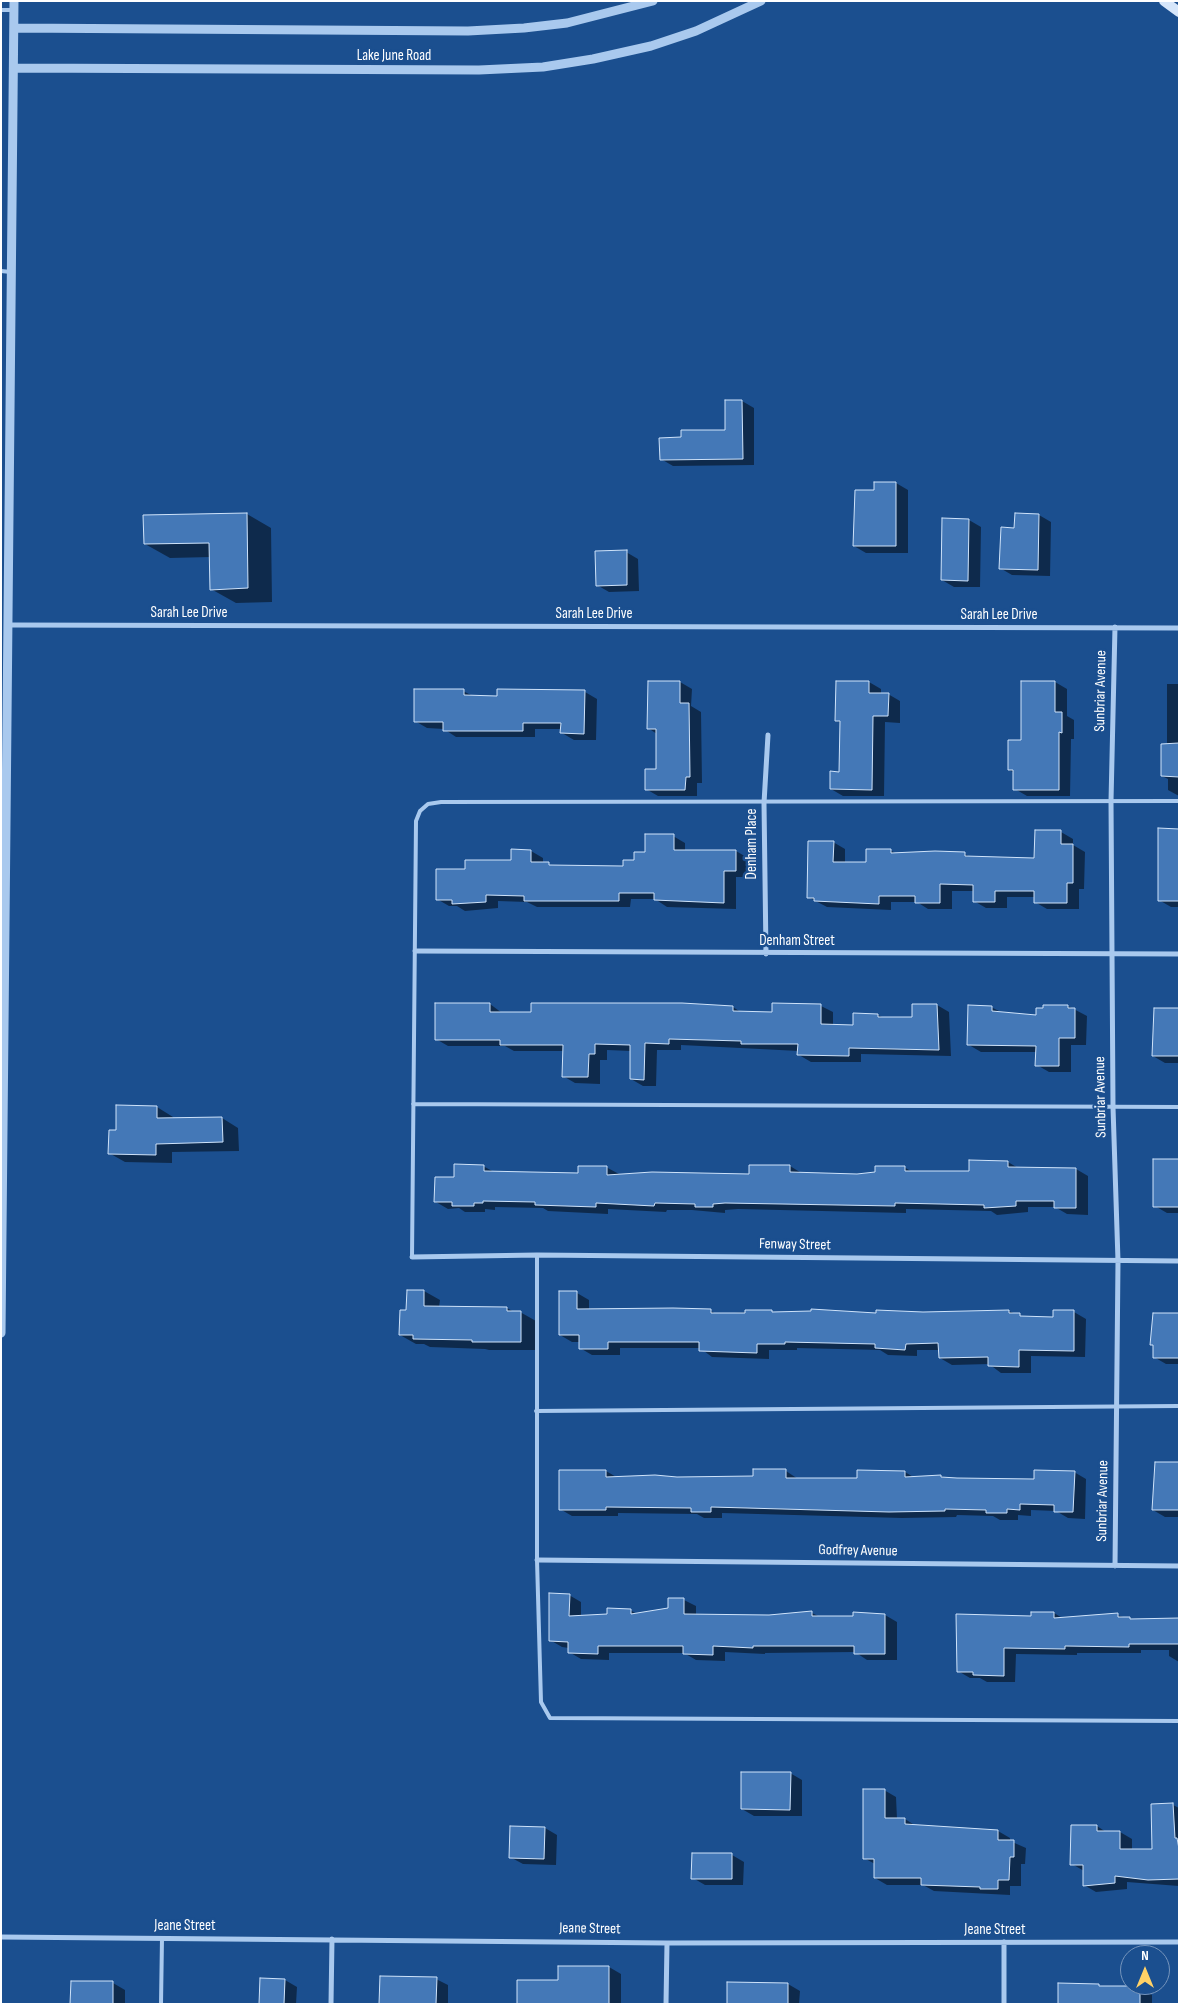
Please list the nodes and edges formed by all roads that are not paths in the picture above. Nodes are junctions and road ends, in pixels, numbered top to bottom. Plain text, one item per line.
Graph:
1 (653, 1) edge
2 (761, 1) edge
3 (1164, 1) edge
4 (14, 6) edge
5 (1, 10) edge
6 (1179, 12) edge
7 (15, 28) junction
8 (15, 68) junction
9 (1, 272) edge
10 (12, 272) junction
11 (10, 625) junction
12 (1115, 627) junction
13 (1179, 628) edge
14 (768, 735) dead end
15 (1111, 801) junction
16 (1179, 801) edge
17 (764, 803) junction
18 (415, 951) junction
19 (766, 954) junction
20 (1111, 954) junction
21 (1179, 954) edge
22 (414, 1104) junction
23 (1113, 1107) junction
24 (1179, 1107) edge
25 (2, 1118) edge
26 (537, 1255) junction
27 (412, 1257) joint
28 (1118, 1261) junction
29 (1179, 1261) edge
30 (1, 1334) edge
31 (1117, 1406) junction
32 (1179, 1406) edge
33 (536, 1411) junction
34 (537, 1560) junction
35 (1115, 1566) junction
36 (1179, 1566) edge
37 (1179, 1721) edge
38 (1, 1936) edge
39 (162, 1938) junction
40 (332, 1939) junction
41 (1004, 1942) junction
42 (1179, 1942) edge
43 (667, 1943) junction
44 (161, 2004) edge
45 (331, 2004) edge
46 (666, 2004) edge
47 (1004, 2004) edge

1 - 7 street, Lake June Road
2 - 8 street, Lake June Road
3 - 6 main road
4 - 5 lane
4 - 7 street
7 - 8 street
8 - 10 street
9 - 10 lane
10 - 11 street
11 - 12 street, Sarah Lee Drive
11 - 25 street
12 - 13 street, Sarah Lee Drive
12 - 15 street, Sunbriar Avenue
14 - 17 street, Denham Place
15 - 16 lane
15 - 17 lane
15 - 20 street, Sunbriar Avenue
17 - 18 lane
17 - 19 street, Denham Place
18 - 19 street, Denham Street
18 - 22 lane
19 - 20 street, Denham Street
20 - 21 street, Denham Street
20 - 23 street, Sunbriar Avenue
22 - 23 lane
22 - 27 lane
23 - 24 lane
23 - 28 street, Sunbriar Avenue
25 - 30 street
26 - 27 street, Fenway Street
26 - 28 street, Fenway Street
26 - 33 lane
28 - 29 street, Fenway Street
28 - 31 street, Sunbriar Avenue
31 - 32 lane
31 - 33 lane
31 - 35 street, Sunbriar Avenue
33 - 34 lane
34 - 35 street, Godfrey Avenue
34 - 37 lane
35 - 36 street, Godfrey Avenue
38 - 39 street, Jeane Street
39 - 40 street, Jeane Street
39 - 44 lane
40 - 43 street, Jeane Street
40 - 45 street
41 - 42 street, Jeane Street
41 - 43 street, Jeane Street
41 - 47 street
43 - 46 street

